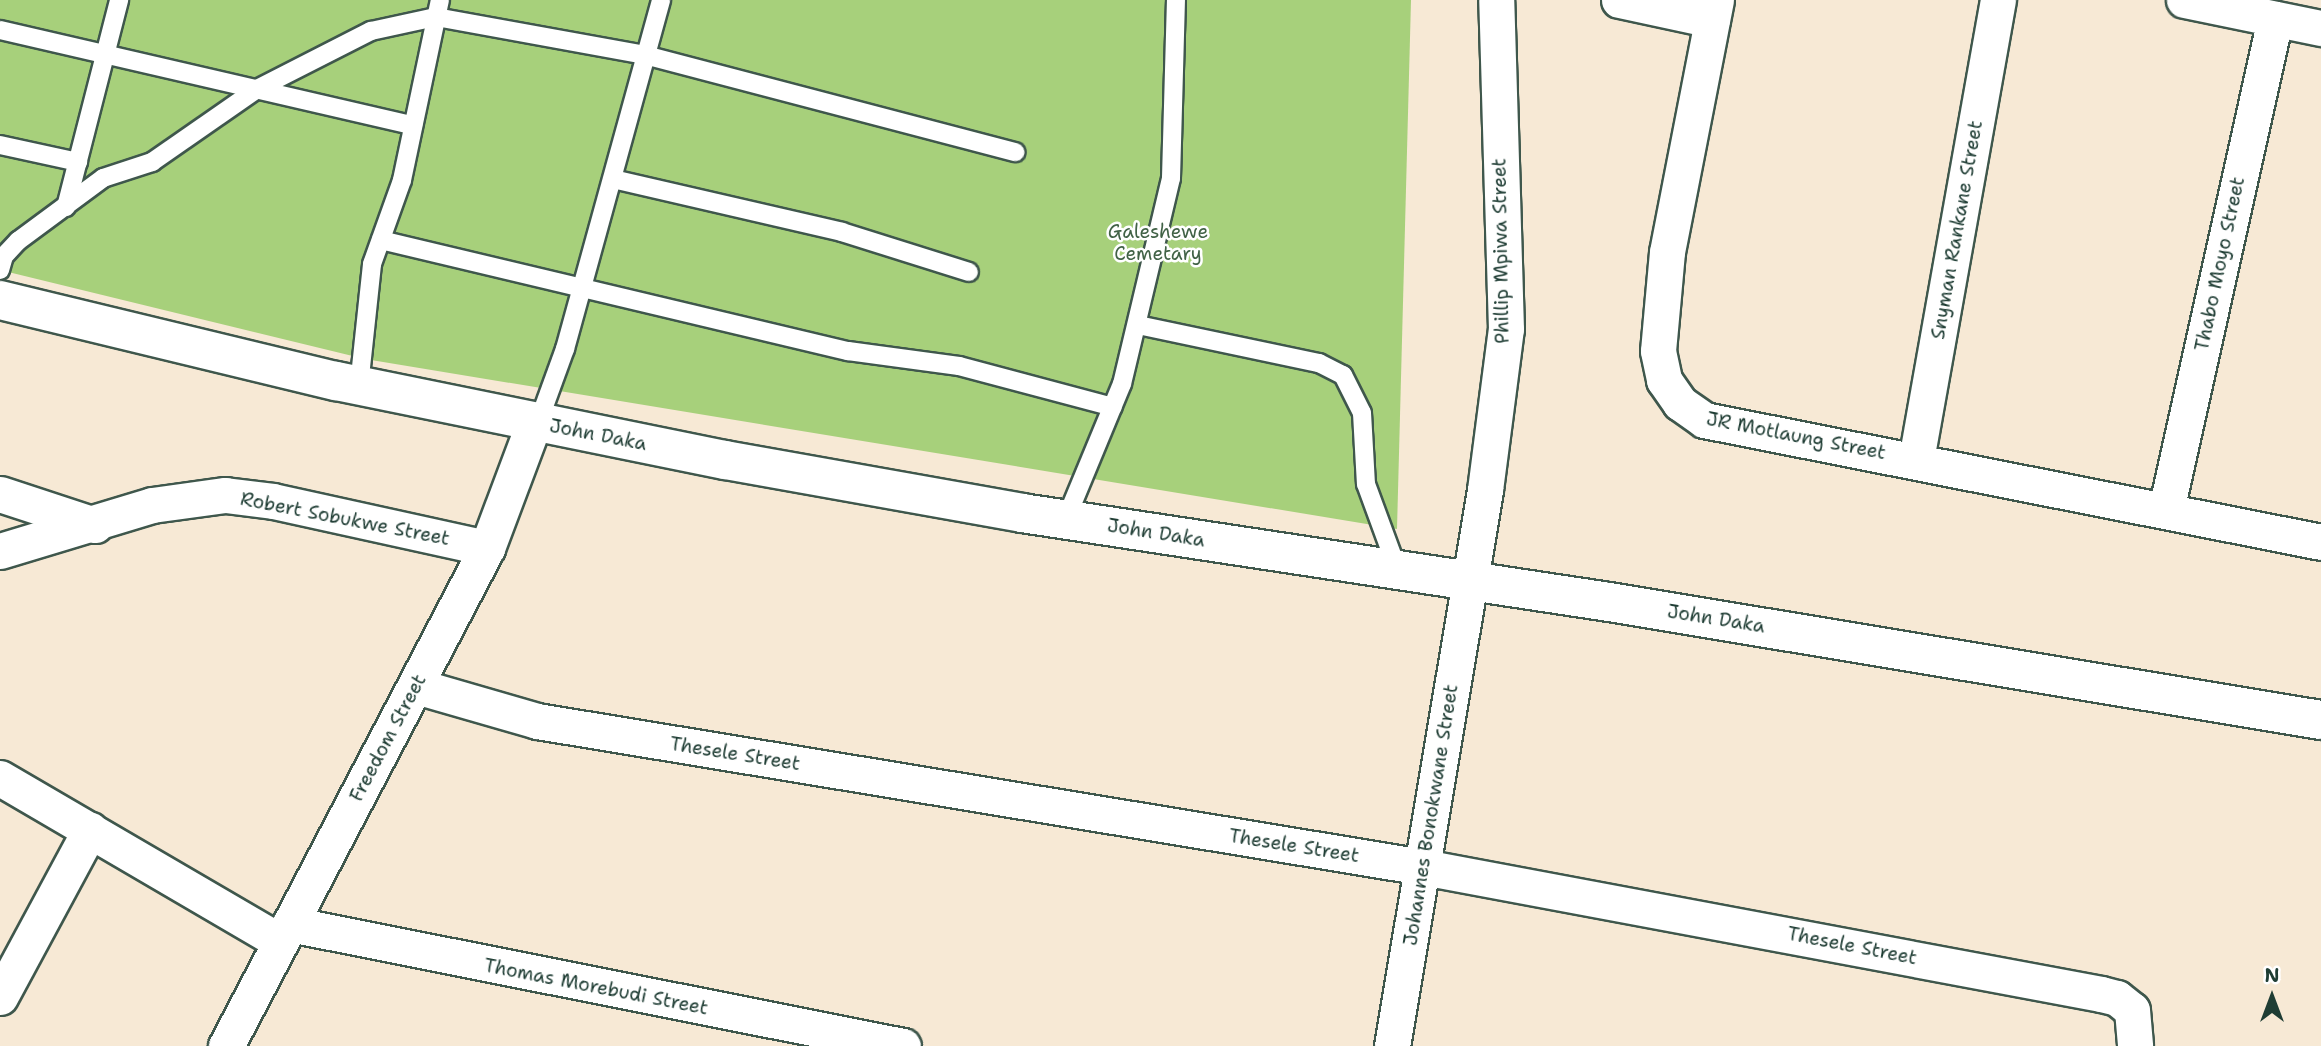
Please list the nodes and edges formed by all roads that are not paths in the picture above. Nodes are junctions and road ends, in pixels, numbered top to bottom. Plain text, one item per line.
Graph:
1 (119, 0) edge
2 (661, 0) edge
3 (1176, 0) edge
4 (1496, 0) edge
5 (1619, 0) edge
6 (1998, 0) edge
7 (2184, 0) edge
8 (438, 8) edge
9 (1714, 10) edge
10 (2275, 19) junction
11 (2321, 28) edge
12 (0, 30) edge
13 (645, 55) junction
14 (105, 56) junction
15 (257, 89) junction
16 (413, 124) junction
17 (0, 145) edge
18 (1016, 152) dead end
19 (78, 162) junction
20 (613, 179) junction
21 (66, 207) junction
22 (381, 240) junction
23 (0, 270) edge
24 (969, 272) dead end
25 (583, 286) junction
26 (0, 300) edge
27 (1138, 326) junction
28 (359, 386) junction
29 (1113, 407) junction
30 (536, 423) junction
31 (1916, 460) junction
32 (0, 495) edge
33 (2166, 510) junction
34 (1066, 519) junction
35 (95, 525) junction
36 (2321, 542) edge
37 (487, 548) junction
38 (0, 551) edge
39 (1398, 571) junction
40 (1469, 583) junction
41 (416, 686) junction
42 (2321, 720) edge
43 (0, 778) edge
44 (90, 831) junction
45 (1423, 867) junction
46 (285, 933) junction
47 (0, 997) edge
48 (226, 1046) edge
49 (903, 1046) edge
50 (1392, 1046) edge
51 (2135, 1046) edge

1 - 14 lane
2 - 13 lane
3 - 27 lane
4 - 40 street, Phillip Mpiwa Street
5 - 9 street
6 - 31 street, Snyman Rankane Street
7 - 10 street
8 - 13 lane
8 - 15 lane
8 - 16 lane
9 - 31 street, JR Motlaung Street
10 - 11 street
10 - 33 street, Thabo Moyo Street
12 - 14 lane
13 - 18 lane
13 - 20 lane
14 - 15 lane
14 - 19 lane
15 - 16 lane
15 - 21 lane
16 - 22 lane
17 - 19 lane
19 - 21 lane
20 - 24 lane
20 - 25 lane
21 - 23 lane
22 - 25 lane
22 - 28 lane
25 - 29 lane
25 - 30 lane
26 - 28 street, John Daka
27 - 29 lane
27 - 39 lane
28 - 30 street, John Daka
29 - 34 lane
30 - 34 street, John Daka
30 - 37 street, Freedom Street
31 - 33 street, JR Motlaung Street
32 - 35 street
33 - 36 street, JR Motlaung Street
34 - 39 street, John Daka
35 - 37 street, Robert Sobukwe Street
35 - 38 street, Robert Sobukwe Street
37 - 41 street, Freedom Street
39 - 40 street, John Daka
40 - 42 street, John Daka
40 - 45 street, Johannes Bonokwane Street
41 - 45 street, Thesele Street
41 - 46 street, Freedom Street
43 - 44 street
44 - 46 street
44 - 47 street
45 - 50 street, Johannes Bonokwane Street
45 - 51 street, Thesele Street
46 - 48 street, Freedom Street
46 - 49 street, Thomas Morebudi Street

